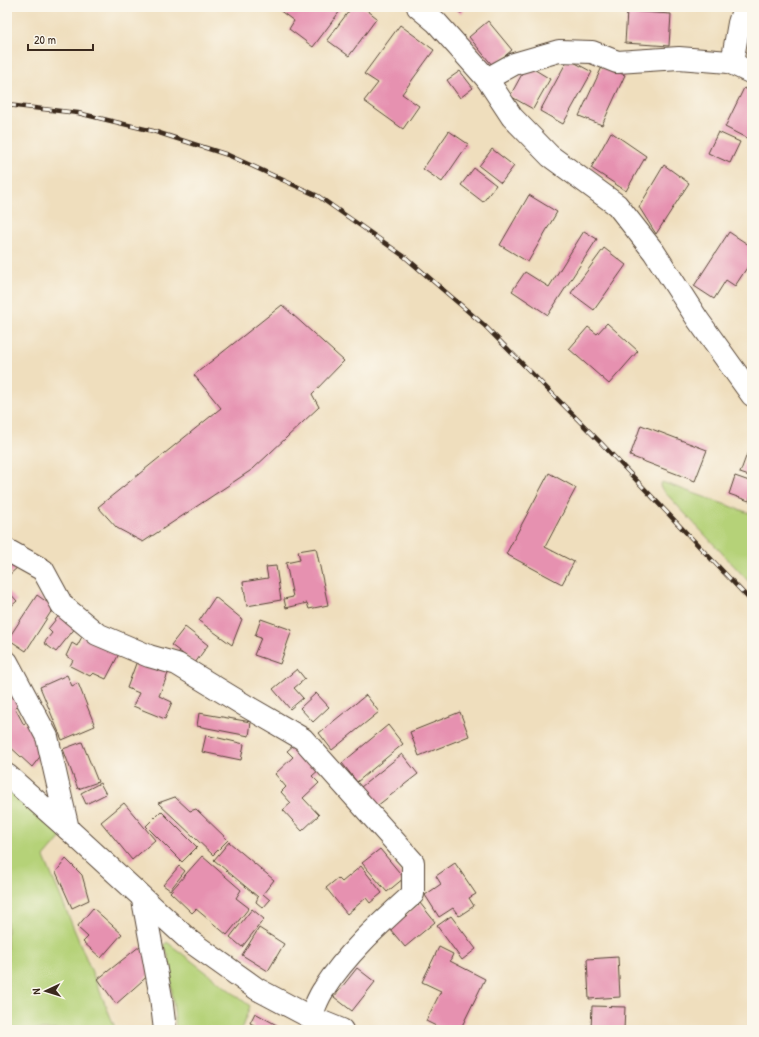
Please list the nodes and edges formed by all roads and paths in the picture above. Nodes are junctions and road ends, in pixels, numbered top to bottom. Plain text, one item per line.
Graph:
1 (418, 7) edge
2 (744, 7) edge
3 (732, 63) junction
4 (752, 73) edge
5 (487, 79) junction
6 (750, 386) edge
7 (7, 550) edge
8 (7, 662) edge
9 (7, 775) edge
10 (68, 829) junction
11 (143, 900) junction
12 (310, 1017) junction
13 (165, 1030) edge
14 (342, 1030) edge

1 - 5 street
2 - 3 street
3 - 4 street
3 - 5 street
5 - 6 street
7 - 12 street
8 - 10 street
9 - 10 street
10 - 11 street
11 - 12 street
11 - 13 street
12 - 14 street

